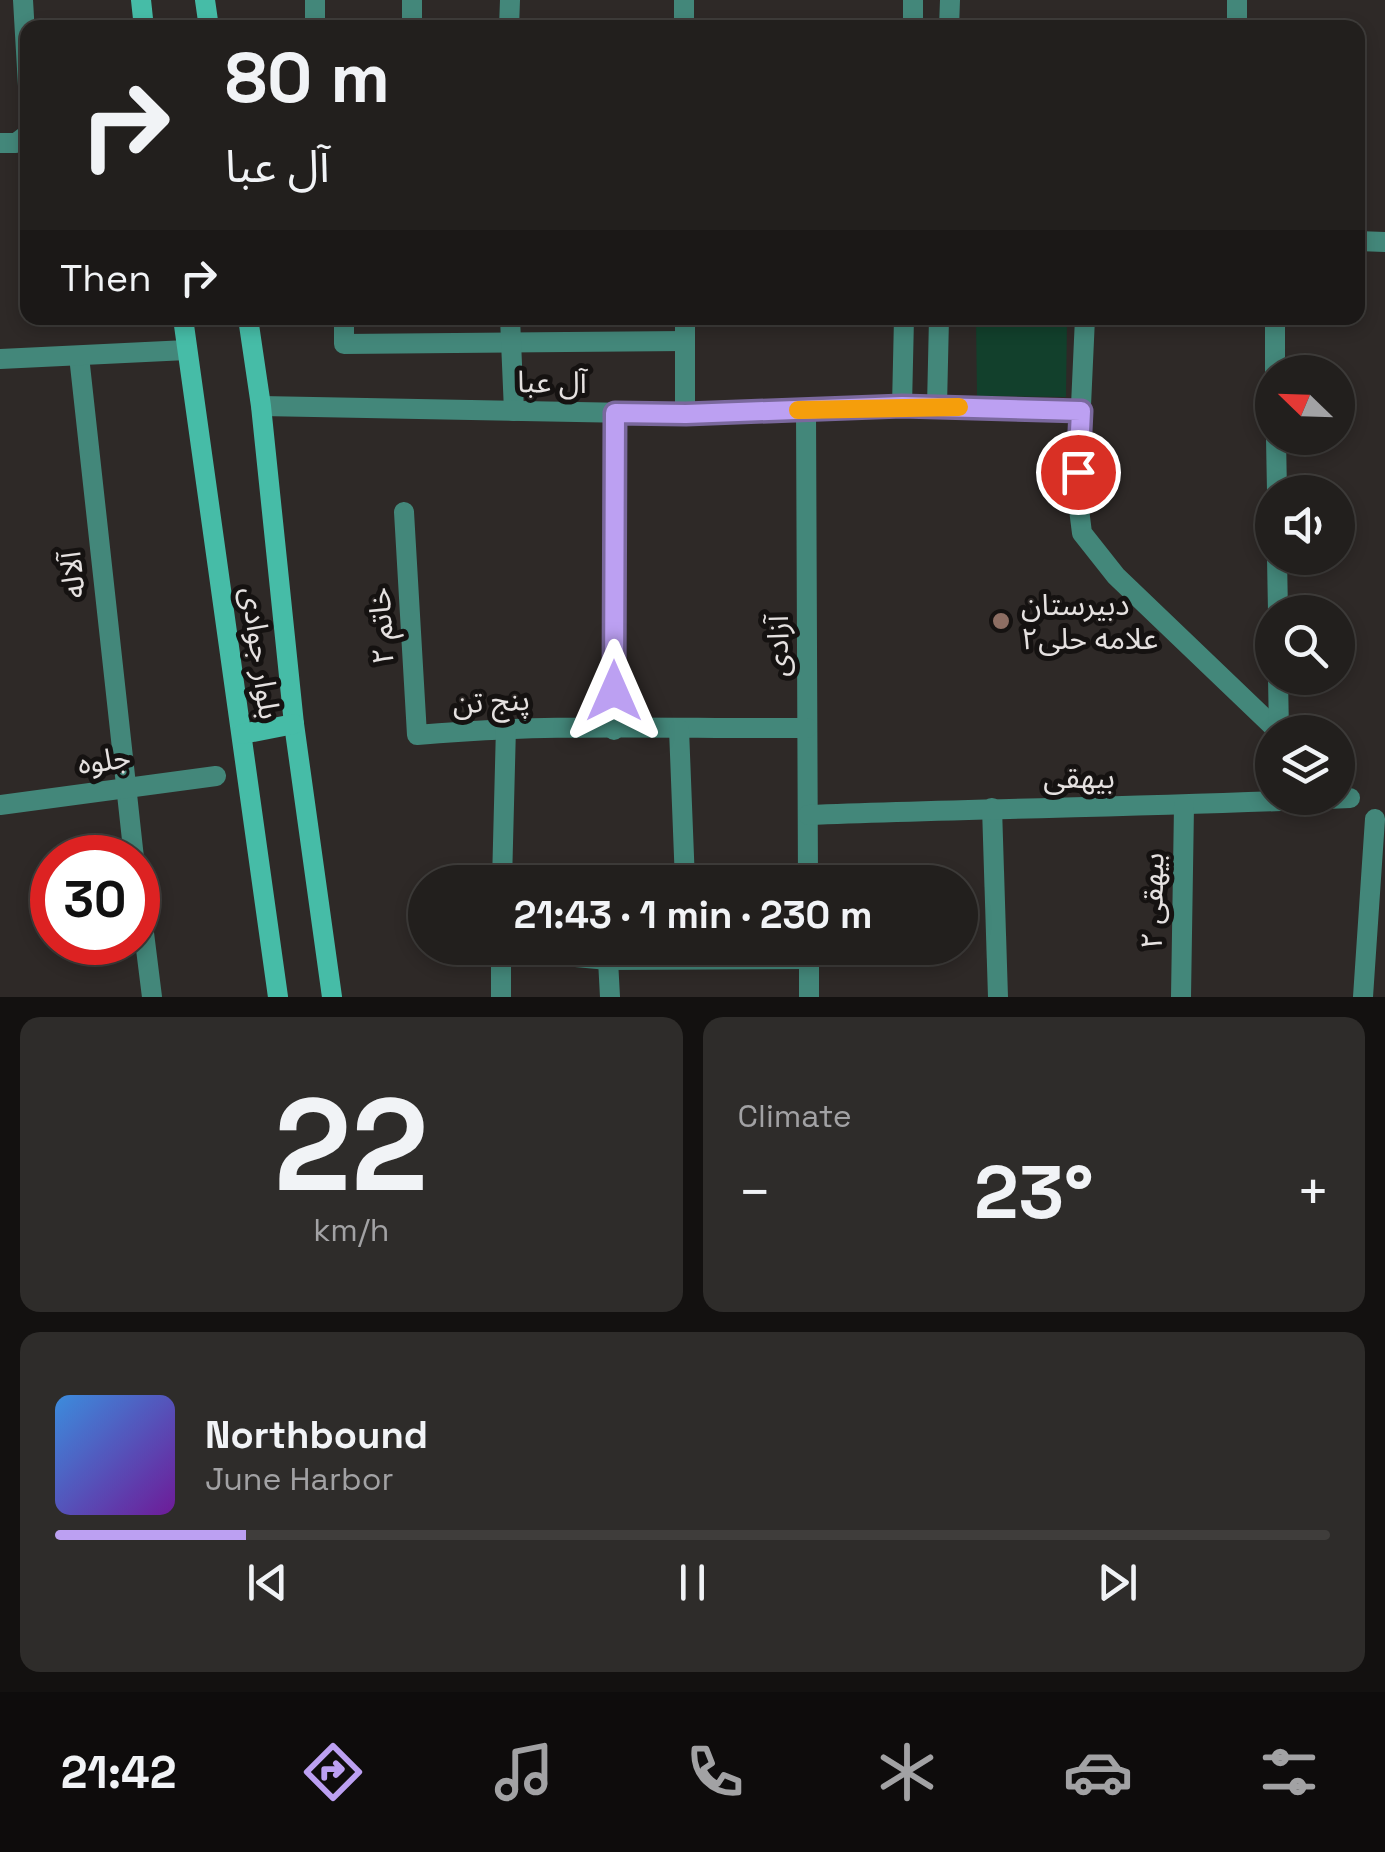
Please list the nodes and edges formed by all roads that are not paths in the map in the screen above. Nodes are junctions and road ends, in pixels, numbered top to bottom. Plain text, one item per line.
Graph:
1 (184, 325) edge
2 (249, 325) edge
3 (344, 325) edge
4 (510, 325) edge
5 (685, 325) edge
6 (904, 325) edge
7 (939, 325) edge
8 (1086, 325) edge
9 (1275, 325) edge
10 (685, 340) junction
11 (510, 343) junction
12 (187, 350) junction
13 (1275, 355) edge
14 (78, 356) junction
15 (0, 359) edge
16 (261, 406) junction
17 (902, 406) junction
18 (937, 406) junction
19 (806, 410) junction
20 (514, 411) junction
21 (1081, 411) junction
22 (615, 413) junction
23 (686, 414) junction
24 (404, 512) dead end
25 (1261, 715) edge
26 (294, 724) junction
27 (506, 727) junction
28 (807, 728) junction
29 (679, 729) junction
30 (614, 730) junction
31 (242, 734) junction
32 (418, 736) joint
33 (216, 776) dead end
34 (125, 788) junction
35 (1255, 800) edge
36 (1355, 802) edge
37 (0, 805) edge
38 (1184, 806) junction
39 (992, 808) junction
40 (808, 815) junction
41 (1380, 824) edge
42 (131, 835) edge
43 (502, 865) edge
44 (684, 865) edge
45 (808, 865) edge
46 (148, 965) edge
47 (501, 965) edge
48 (608, 965) edge
49 (809, 965) edge
50 (152, 997) edge
51 (278, 997) edge
52 (332, 997) edge
53 (501, 997) edge
54 (610, 997) edge
55 (809, 997) edge
56 (998, 997) edge
57 (1181, 997) edge
58 (1363, 997) edge

1 - 12 street, بلوار جوادی
2 - 16 street, بلوار جوادی
3 - 11 street
4 - 11 street
5 - 10 street
6 - 17 street
7 - 18 street
8 - 21 street
9 - 13 street
10 - 11 street
10 - 23 street
11 - 20 street
12 - 14 street
12 - 31 street, بلوار جوادی
14 - 15 street
14 - 34 street, آلاله
16 - 20 street, آل عبا
16 - 26 street, بلوار جوادی
17 - 18 street, آل عبا
17 - 19 street, آل عبا
18 - 21 street, آل عبا
19 - 23 street, آل عبا
19 - 28 street, آزادی
20 - 22 street, آل عبا
21 - 25 street
22 - 23 street, آل عبا
22 - 30 street
24 - 32 street, خاتم ۲
26 - 31 street
26 - 52 street, بلوار جوادی
27 - 30 street, پنج تن
27 - 32 street, پنج تن
27 - 43 street
28 - 29 street, پنج تن
28 - 40 street, آزادی
29 - 30 street, پنج تن
29 - 44 street
31 - 51 street, بلوار جوادی
33 - 34 street, جلوه
34 - 37 street, جلوه
34 - 42 street, آلاله
35 - 38 street, بیهقی
36 - 41 street
38 - 39 street, بیهقی
38 - 57 street, بیهقی ۲
39 - 40 street, بیهقی
39 - 56 street
40 - 45 street, آزادی
41 - 58 street
46 - 50 street
47 - 53 street
48 - 54 street
49 - 55 street

